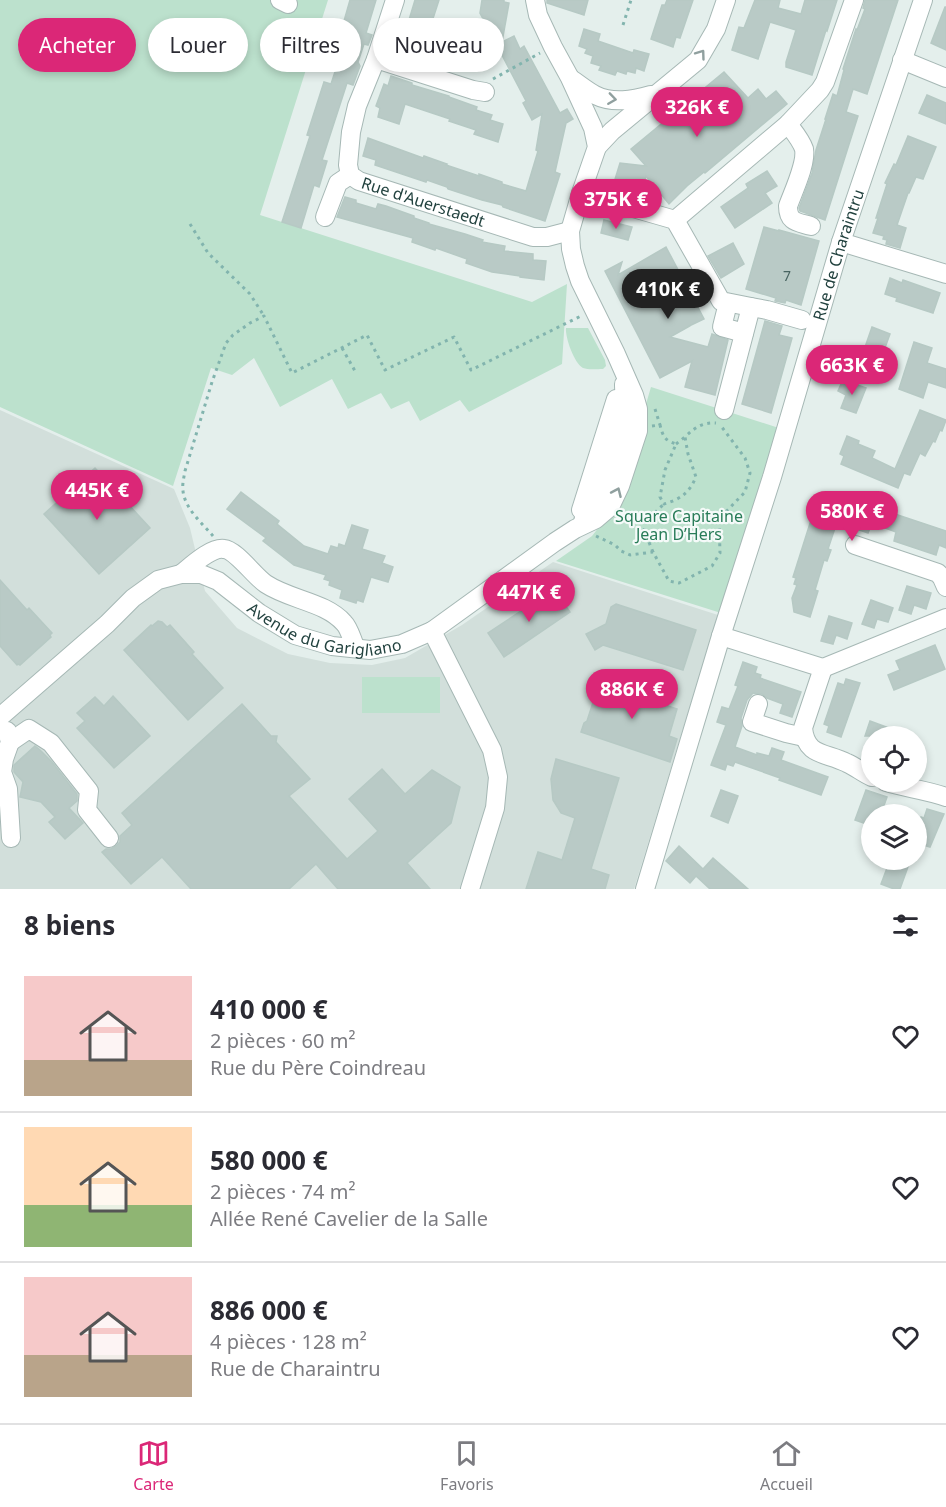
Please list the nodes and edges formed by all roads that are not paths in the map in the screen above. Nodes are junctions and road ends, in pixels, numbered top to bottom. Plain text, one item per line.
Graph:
1 (395, 0) edge
2 (535, 0) edge
3 (726, 0) edge
4 (854, 0) edge
5 (923, 0) edge
6 (389, 18) edge
7 (902, 60) junction
8 (373, 66) edge
9 (418, 72) edge
10 (570, 78) junction
11 (946, 78) edge
12 (479, 91) road end
13 (658, 93) junction
14 (788, 124) junction
15 (597, 147) junction
16 (350, 175) junction
17 (581, 193) junction
18 (325, 217) dead end
19 (675, 220) junction
20 (812, 226) dead end
21 (570, 231) junction
22 (841, 242) junction
23 (946, 274) edge
24 (728, 303) junction
25 (751, 307) junction
26 (802, 320) dead end
27 (744, 333) junction
28 (624, 375) junction
29 (724, 410) dead end
30 (575, 529) junction
31 (855, 545) dead end
32 (181, 574) junction
33 (946, 587) edge
34 (946, 618) edge
35 (432, 631) junction
36 (721, 636) junction
37 (356, 648) junction
38 (823, 668) junction
39 (758, 704) dead end
40 (0, 718) edge
41 (804, 737) junction
42 (10, 741) junction
43 (861, 771) edge
44 (927, 791) edge
45 (946, 797) edge
46 (11, 838) dead end
47 (109, 838) dead end
48 (470, 889) edge
49 (646, 889) edge

1 - 6 street, Rue d'Auerstaedt
2 - 10 street
13 -> 3 street
4 - 14 street
5 - 7 street, Rue de Charaintru
7 - 11 street
7 - 22 street, Rue de Charaintru
8 - 16 street, Rue d'Auerstaedt
9 - 12 street
10 -> 13 street
10 - 15 street
13 - 15 street
14 - 19 street
14 - 20 street
15 - 17 street
16 - 18 street
16 - 21 street, Rue d'Auerstaedt
17 - 19 street
17 - 21 street
19 - 24 street
21 - 28 street
22 - 23 street
22 - 36 street, Rue de Charaintru
24 - 25 street
24 - 27 street
25 - 26 street
25 - 27 street
27 - 29 street
28 - 30 street
30 -> 28 street
30 - 35 street, Avenue du Garigliano
31 - 33 street
32 - 37 street, Avenue du Garigliano
32 - 37 street
32 - 40 street, Avenue du Garigliano
34 - 38 street
35 - 37 street, Avenue du Garigliano
35 - 48 street
36 - 38 street
36 - 49 street, Rue de Charaintru
38 - 41 street
39 - 41 street
40 - 42 street
41 - 43 street
42 - 46 street
42 - 47 street
44 - 45 street

